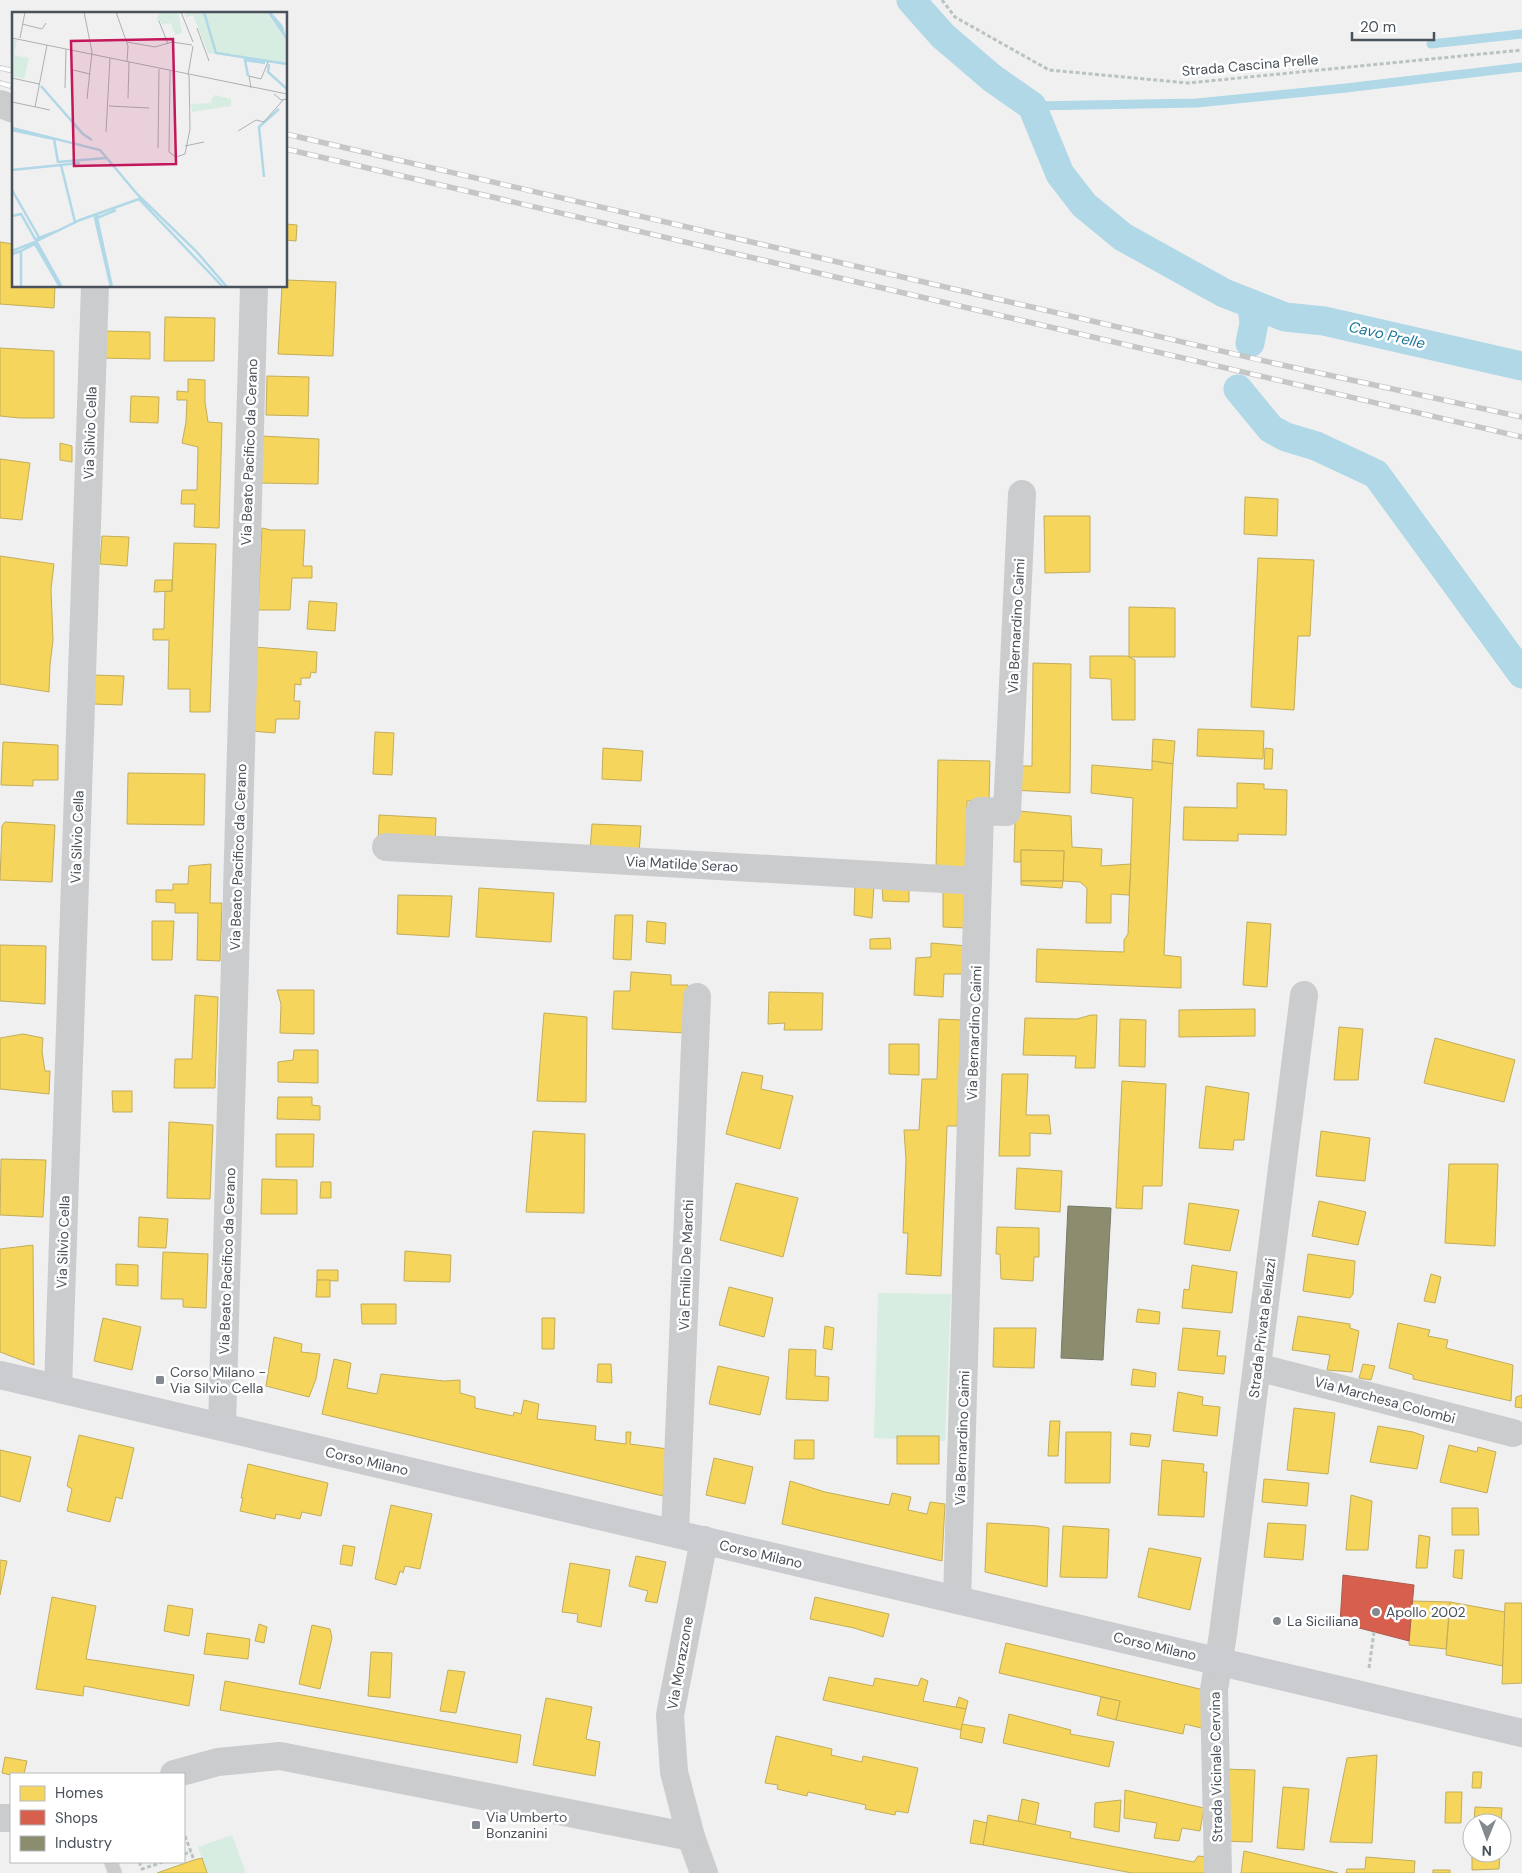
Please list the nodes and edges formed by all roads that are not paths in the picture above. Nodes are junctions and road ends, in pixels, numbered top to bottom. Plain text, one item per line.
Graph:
1 (0, 104) edge
2 (12, 108) edge
3 (95, 288) edge
4 (254, 288) edge
5 (1022, 494) dead end
6 (386, 847) dead end
7 (978, 881) junction
8 (1304, 995) dead end
9 (697, 997) dead end
10 (1257, 1367) junction
11 (0, 1375) edge
12 (58, 1388) junction
13 (222, 1427) junction
14 (1512, 1433) dead end
15 (675, 1533) junction
16 (704, 1540) junction
17 (957, 1600) junction
18 (1219, 1661) junction
19 (1522, 1733) edge
20 (178, 1773) edge
21 (691, 1836) junction
22 (704, 1873) edge
23 (1218, 1873) edge

1 - 2 street
3 - 12 street, Via Silvio Cella
4 - 13 street, Via Beato Pacifico da Cerano
5 - 7 street, Via Bernardino Caimi
6 - 7 street, Via Matilde Serao
7 - 17 street, Via Bernardino Caimi
8 - 10 street, Strada Privata Bellazzi
9 - 15 street, Via Emilio De Marchi
10 - 14 street, Via Marchesa Colombi
10 - 18 street, Strada Privata Bellazzi
11 - 12 main road, Corso Milano
12 - 13 main road, Corso Milano
13 - 15 main road, Corso Milano
15 - 16 main road, Corso Milano
16 - 17 main road, Corso Milano
16 - 21 street, Via Morazzone
17 - 18 main road, Corso Milano
18 - 19 main road, Corso Milano
18 - 23 street, Strada Vicinale Cervina
20 - 21 street
21 - 22 street, Via Morazzone

